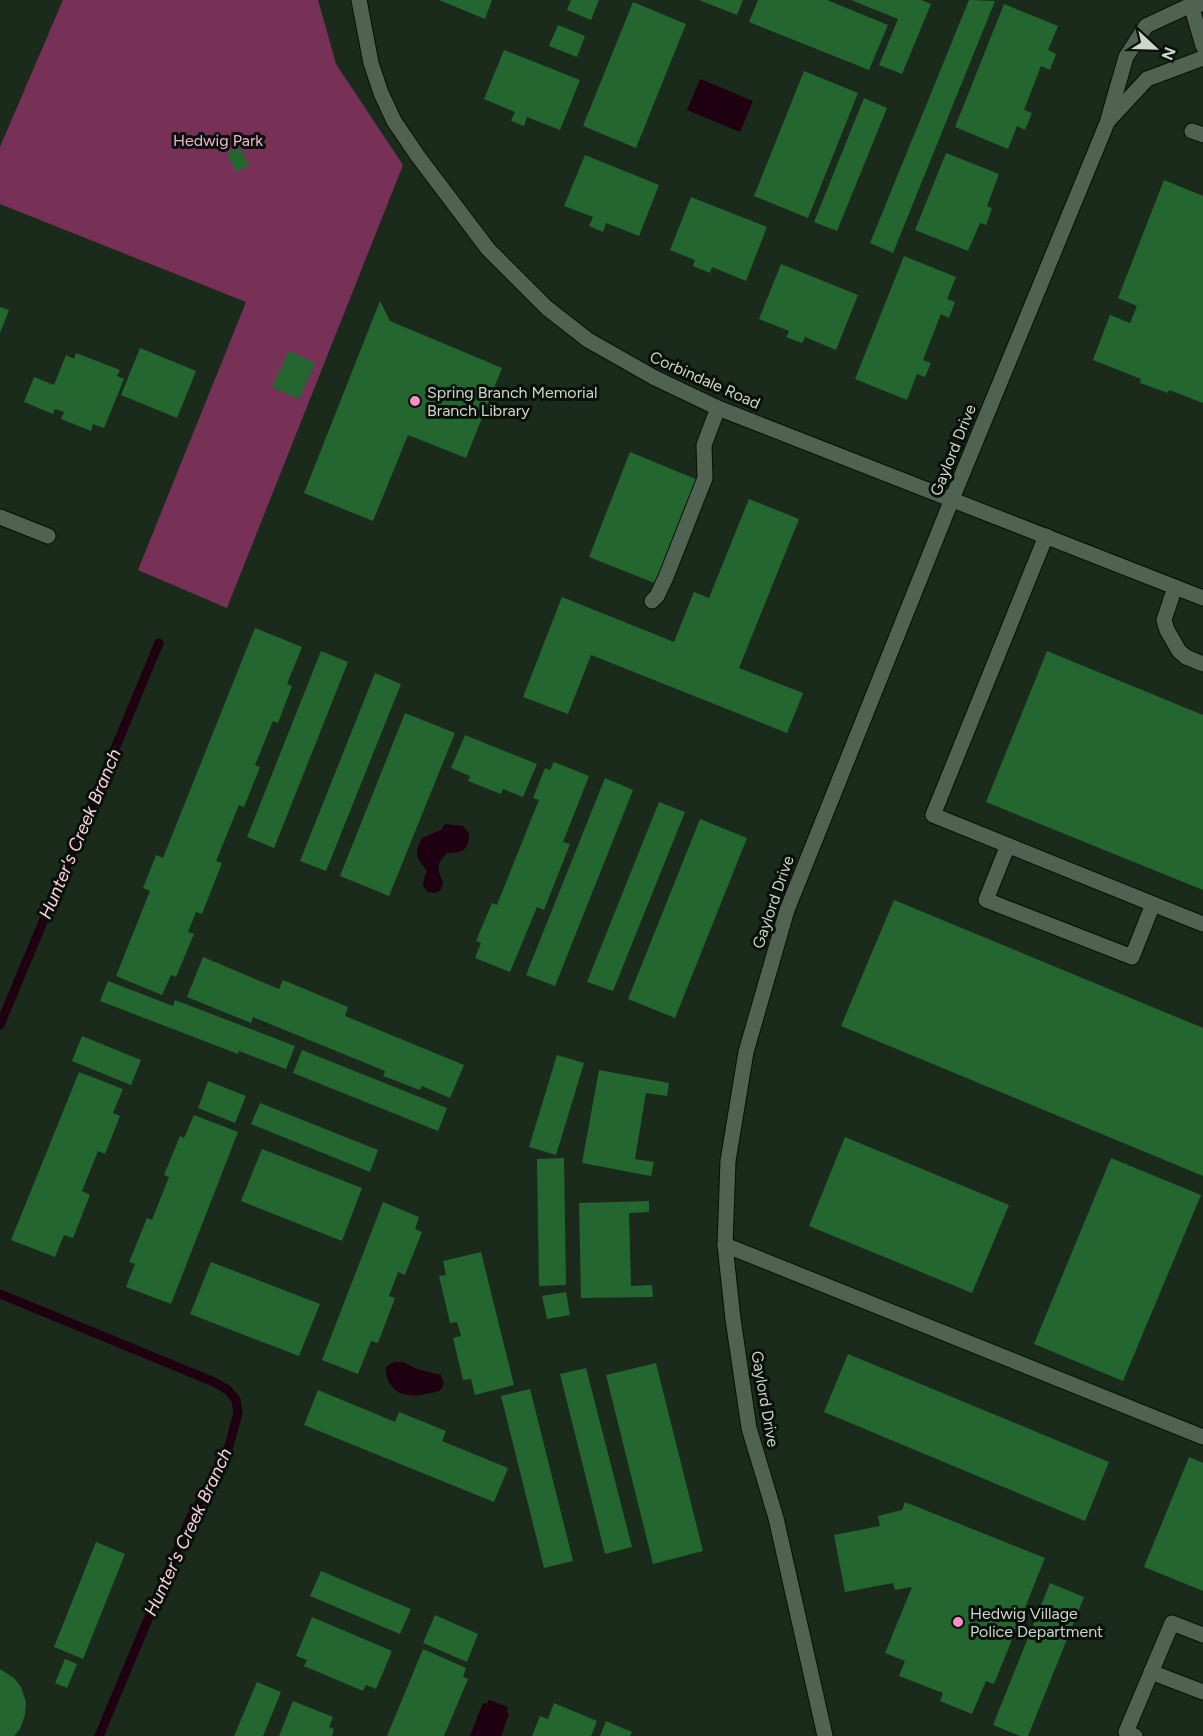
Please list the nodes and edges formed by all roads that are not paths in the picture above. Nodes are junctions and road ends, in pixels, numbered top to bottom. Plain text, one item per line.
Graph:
1 (359, 0) edge
2 (1194, 3) edge
3 (1203, 46) edge
4 (1203, 58) edge
5 (1107, 123) junction
6 (718, 408) junction
7 (952, 500) junction
8 (0, 518) edge
9 (48, 536) dead end
10 (1046, 536) junction
11 (1175, 587) junction
12 (1203, 598) edge
13 (651, 601) dead end
14 (1203, 664) edge
15 (1008, 845) junction
16 (1153, 904) junction
17 (1203, 924) edge
18 (725, 1245) junction
19 (1203, 1437) edge
20 (1203, 1635) edge
21 (1151, 1672) junction
22 (1203, 1692) edge
23 (825, 1736) edge
24 (1135, 1736) edge

1 - 6 street, Corbindale Road
2 - 3 street
2 - 5 street, Gaylord Drive
4 - 5 street, Gaylord Drive
5 - 7 street, Gaylord Drive
6 - 7 street, Corbindale Road
6 - 13 street
7 - 10 street, Corbindale Road
7 - 18 street, Gaylord Drive
8 - 9 street
10 - 11 street, Corbindale Road
10 - 15 street
11 - 12 street, Corbindale Road
11 - 14 street
15 - 16 street
15 - 16 street
16 - 17 street
18 - 19 street
18 - 23 street, Gaylord Drive
20 - 21 street
21 - 22 street
21 - 24 street

